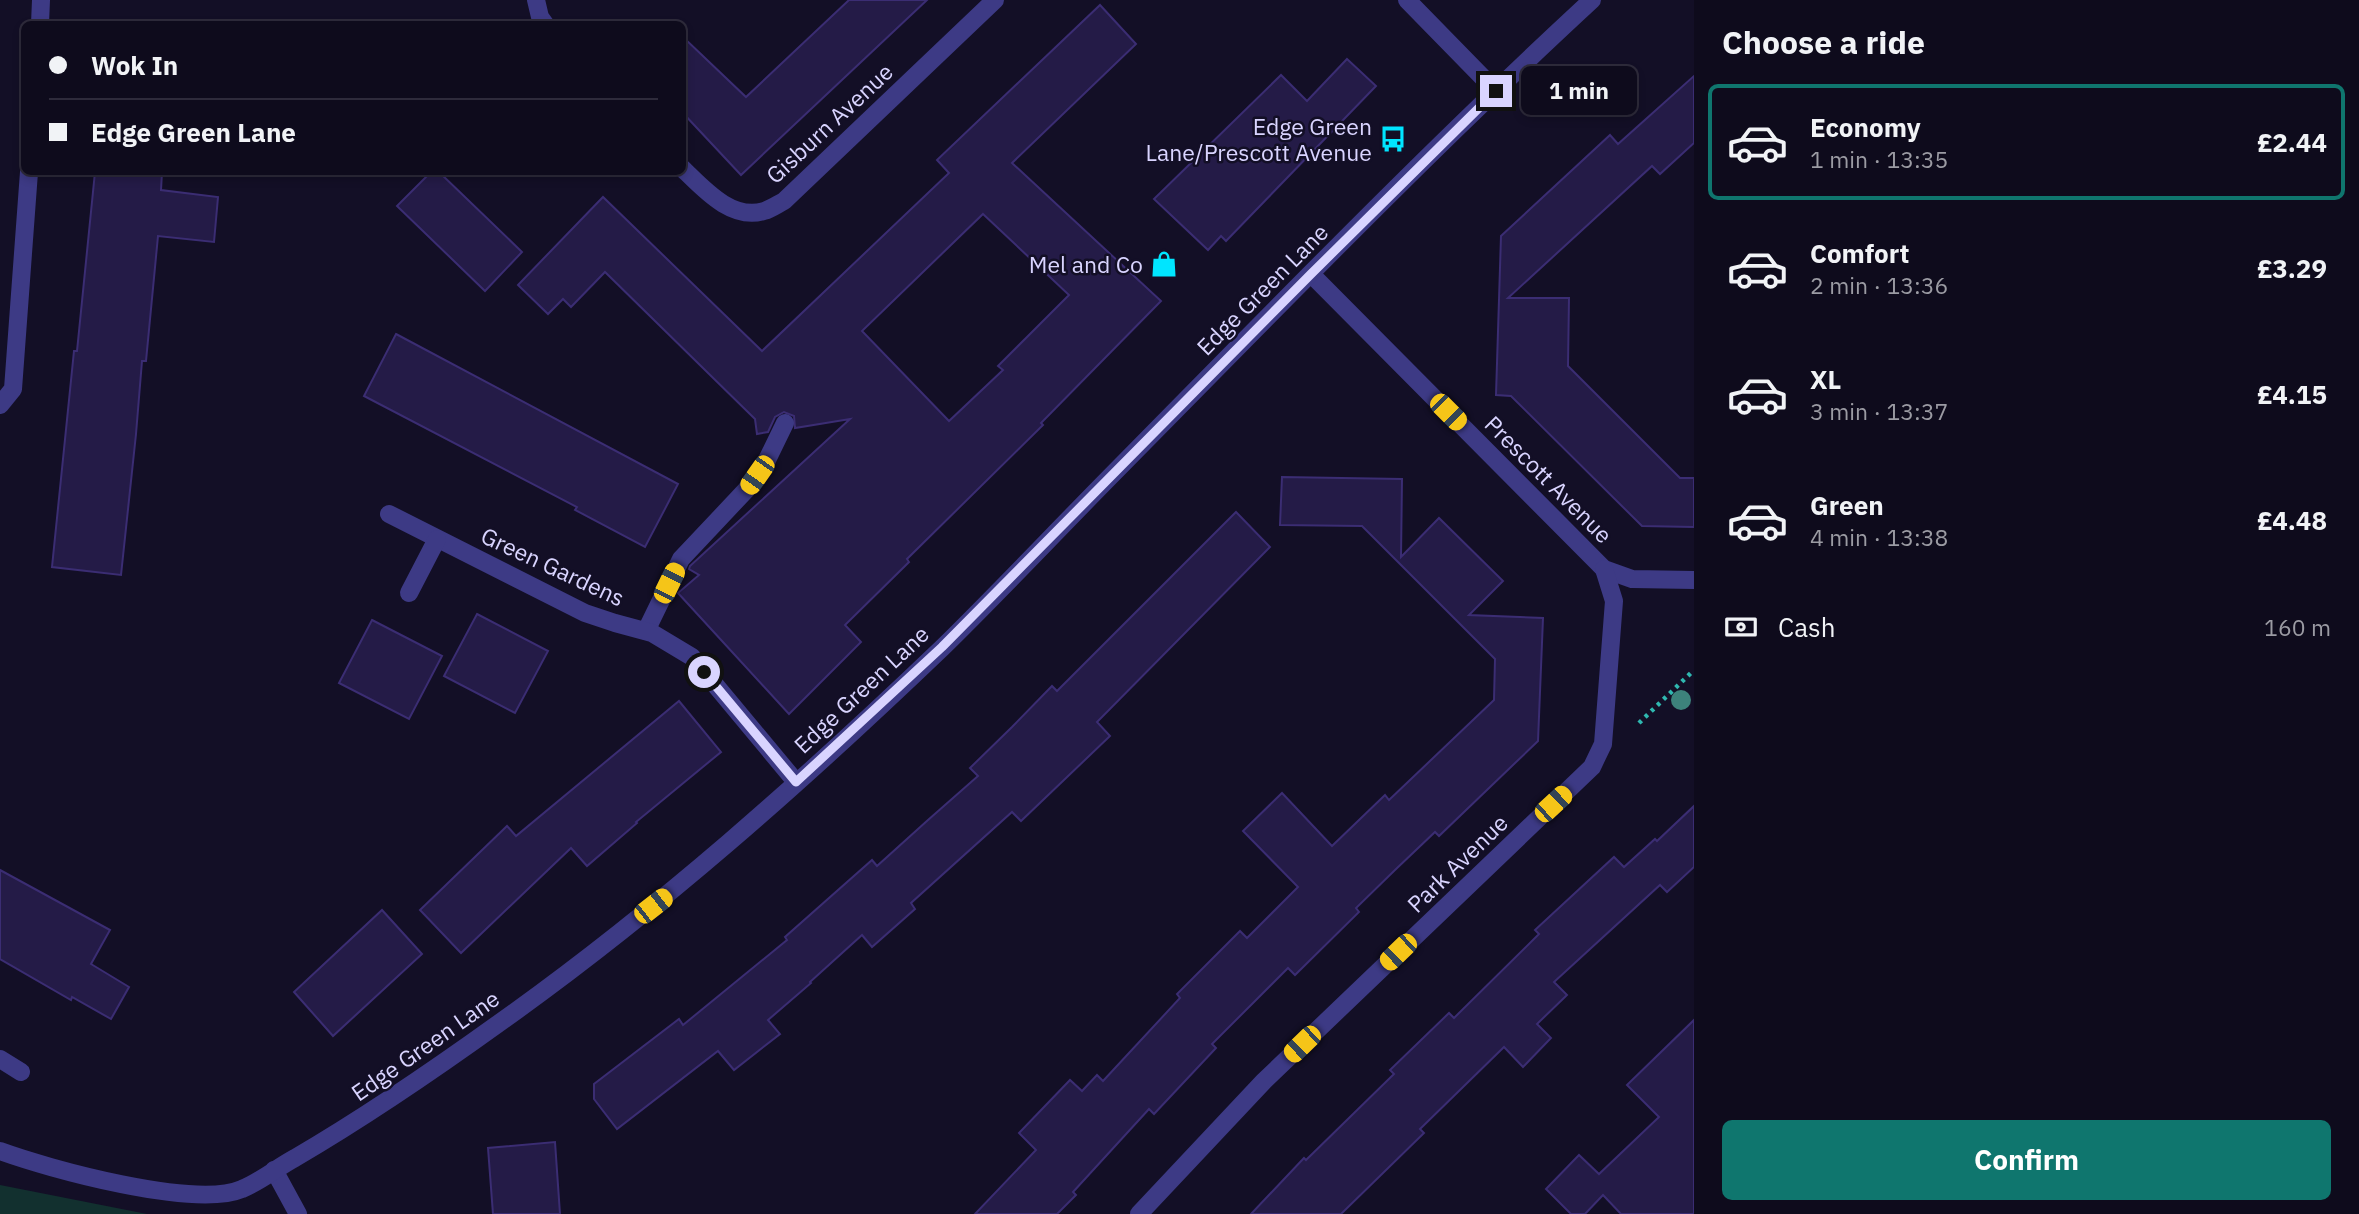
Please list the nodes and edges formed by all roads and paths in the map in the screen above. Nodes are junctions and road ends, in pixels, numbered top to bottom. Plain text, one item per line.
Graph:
1 (41, 0) edge
2 (536, 0) edge
3 (995, 0) edge
4 (1407, 0) edge
5 (1592, 0) edge
6 (40, 21) edge
7 (542, 21) edge
8 (1496, 91) junction
9 (686, 172) edge
10 (29, 175) edge
11 (1311, 274) junction
12 (0, 405) edge
13 (786, 423) dead end
14 (389, 514) dead end
15 (437, 539) junction
16 (1604, 569) junction
17 (1694, 580) edge
18 (409, 593) dead end
19 (646, 631) junction
20 (1694, 670) edge
21 (1592, 767) junction
22 (796, 782) junction
23 (0, 1059) edge
24 (21, 1072) dead end
25 (0, 1151) edge
26 (274, 1170) junction
27 (299, 1214) edge
28 (1139, 1214) edge

1 - 6 street
2 - 7 street
3 - 9 street, Gisburn Avenue
4 - 8 street
5 - 8 street, Edge Green Lane
8 - 11 street, Edge Green Lane
10 - 12 street
11 - 16 street, Prescott Avenue
11 - 22 street, Edge Green Lane
13 - 19 street
14 - 15 street, Green Gardens
15 - 18 street
15 - 19 street, Green Gardens
16 - 17 street, Prescott Avenue
16 - 21 street, Prescott Avenue
19 - 22 street, Green Gardens
20 - 21 path
21 - 28 street, Park Avenue
22 - 26 street, Edge Green Lane
23 - 24 street
25 - 26 street, Edge Green Lane
26 - 27 street

